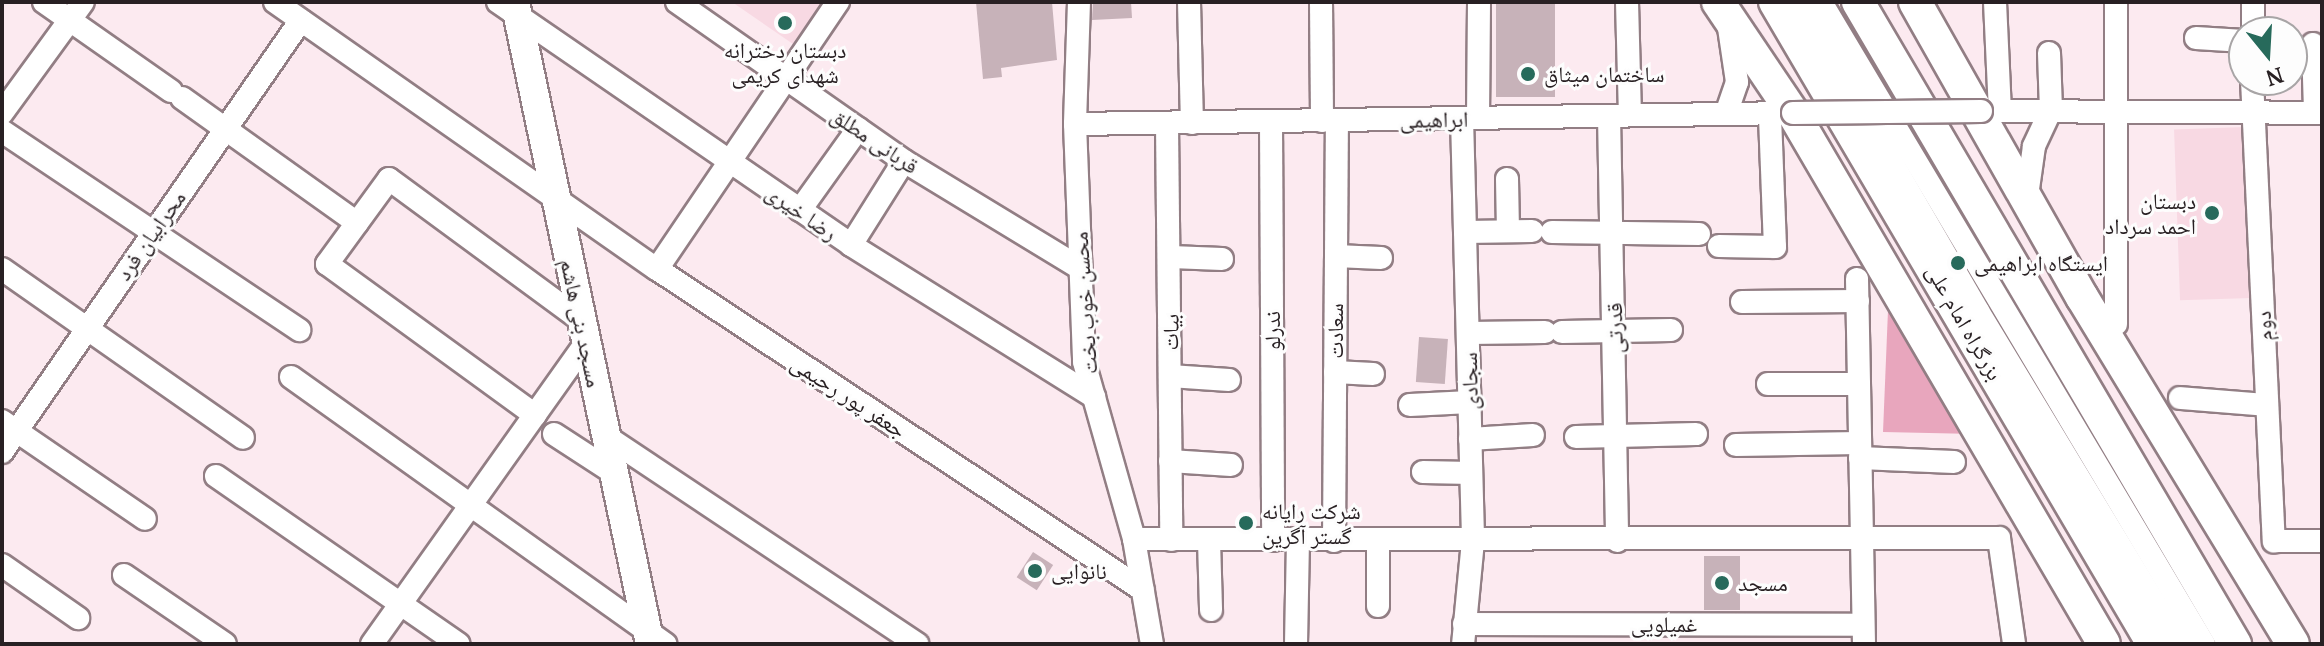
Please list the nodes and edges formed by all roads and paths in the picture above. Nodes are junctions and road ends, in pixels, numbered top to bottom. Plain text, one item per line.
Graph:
1 (44, 2) edge
2 (275, 2) edge
3 (677, 2) edge
4 (838, 2) edge
5 (1079, 2) edge
6 (1189, 2) edge
7 (1321, 2) edge
8 (1479, 2) edge
9 (1627, 2) edge
10 (1775, 2) edge
11 (1799, 2) edge
12 (1821, 2) edge
13 (1858, 2) edge
14 (1915, 2) edge
15 (1995, 2) edge
16 (2116, 2) edge
17 (511, 7) edge
18 (76, 11) edge
19 (1723, 11) edge
20 (301, 20) junction
21 (2196, 38) dead end
22 (2228, 40) edge
23 (2313, 44) dead end
24 (2049, 53) dead end
25 (786, 78) junction
26 (2252, 96) edge
27 (1990, 111) junction
28 (2050, 112) junction
29 (2116, 112) junction
30 (2252, 112) junction
31 (2318, 112) edge
32 (2, 113) edge
33 (1726, 114) junction
34 (1781, 114) junction
35 (1620, 115) junction
36 (1470, 118) junction
37 (1329, 121) junction
38 (1271, 122) junction
39 (1192, 123) junction
40 (1075, 124) junction
41 (1167, 124) junction
42 (226, 129) junction
43 (858, 129) junction
44 (2, 131) edge
45 (904, 161) junction
46 (730, 162) junction
47 (1507, 179) dead end
48 (2027, 196) junction
49 (556, 200) junction
50 (800, 210) junction
51 (357, 223) junction
52 (1508, 229) junction
53 (1465, 232) junction
54 (150, 233) junction
55 (1613, 233) junction
56 (1699, 234) dead end
57 (851, 245) junction
58 (1719, 246) dead end
59 (1336, 256) junction
60 (1171, 257) junction
61 (1381, 258) dead end
62 (1222, 259) dead end
63 (1080, 268) junction
64 (2, 269) edge
65 (657, 269) junction
66 (1742, 302) dead end
67 (2116, 324) dead end
68 (87, 329) junction
69 (299, 330) dead end
70 (1614, 330) junction
71 (1671, 330) dead end
72 (584, 332) junction
73 (1469, 333) junction
74 (1335, 372) junction
75 (1373, 374) dead end
76 (1170, 376) junction
77 (291, 377) dead end
78 (1229, 380) dead end
79 (1768, 384) dead end
80 (1859, 384) junction
81 (1094, 397) junction
82 (2180, 398) dead end
83 (1470, 402) junction
84 (1410, 405) dead end
85 (2267, 405) junction
86 (535, 415) junction
87 (9, 426) edge
88 (554, 434) dead end
89 (1696, 434) dead end
90 (1533, 435) dead end
91 (607, 437) junction
92 (1576, 437) dead end
93 (1616, 437) junction
94 (243, 438) dead end
95 (1470, 439) junction
96 (1736, 445) dead end
97 (1860, 450) junction
98 (2, 452) edge
99 (1170, 461) junction
100 (1954, 462) dead end
101 (1231, 465) dead end
102 (1423, 472) dead end
103 (614, 473) junction
104 (1471, 473) junction
105 (216, 476) dead end
106 (471, 505) junction
107 (145, 519) dead end
108 (1134, 539) junction
109 (1171, 540) junction
110 (1273, 540) junction
111 (1298, 540) junction
112 (1378, 540) junction
113 (1209, 541) junction
114 (1334, 541) junction
115 (1473, 541) junction
116 (1617, 541) junction
117 (1861, 541) junction
118 (2322, 541) edge
119 (2, 565) edge
120 (124, 575) dead end
121 (1143, 590) junction
122 (401, 602) junction
123 (1378, 606) dead end
124 (1211, 610) dead end
125 (78, 618) dead end
126 (1464, 634) edge
127 (1864, 634) edge
128 (654, 640) edge
129 (225, 644) edge
130 (372, 644) edge
131 (459, 644) edge
132 (917, 644) edge
133 (1152, 644) edge
134 (1296, 644) edge
135 (2014, 644) edge
136 (2104, 644) edge
137 (2153, 644) edge
138 (2180, 644) edge
139 (2204, 644) edge
140 (2235, 644) edge
141 (2293, 644) edge

1 - 18 street
2 - 20 street, جعفر پور رحیمی
3 - 25 street, قربانی مطلق
4 - 25 street
5 - 40 street, محسن خوب بخت
6 - 39 street
7 - 37 street, سعادت
8 - 36 street, سجادی
9 - 35 street, قدرتی
10 - 137 highway, بزرگراه امام علی
11 - 138 street
12 - 139 street
13 - 140 highway
14 - 27 highway
15 - 27 street
16 - 29 street
17 - 46 street, رضا خیری
17 - 49 main road, مسجد بنی هاشم
18 - 32 street
18 - 42 street
19 - 33 street
19 - 34 highway
20 - 42 street, محرابیان فرد
20 - 49 street, جعفر پور رحیمی
21 - 22 street
23 - 31 street
24 - 28 street
25 - 43 street, قربانی مطلق
25 - 46 street
26 - 30 street, دوم
27 - 28 street
27 - 34 street, ابراهیمی, bridge
27 - 48 highway
28 - 29 street
28 - 48 street
29 - 30 street
29 - 67 street
30 - 31 street
30 - 85 street, دوم
33 - 34 street, ابراهیمی
33 - 35 street, ابراهیمی
34 - 58 street
34 - 136 highway
35 - 36 street, ابراهیمی
35 - 55 street, قدرتی
36 - 37 street, ابراهیمی
36 - 53 street, سجادی
37 - 38 street, ابراهیمی
37 - 59 street, سعادت
38 - 39 street, ابراهیمی
38 - 110 street, ندرلو
39 - 41 street, ابراهیمی
40 - 41 street, ابراهیمی
40 - 63 street, محسن خوب بخت
41 - 60 street, بیات
42 - 51 street
42 - 54 street, محرابیان فرد
43 - 45 street, قربانی مطلق
43 - 50 street
44 - 54 street
45 - 57 street
45 - 63 street, قربانی مطلق
46 - 50 street, رضا خیری
46 - 65 street
47 - 52 street
48 - 141 highway
49 - 65 street, جعفر پور رحیمی
49 - 72 main road, مسجد بنی هاشم
50 - 57 street, رضا خیری
51 - 72 street
51 - 86 street
52 - 53 street
52 - 55 street
53 - 73 street, سجادی
54 - 68 street, محرابیان فرد
54 - 69 street
55 - 56 street
55 - 70 street, قدرتی
57 - 81 street, رضا خیری
59 - 61 street
59 - 74 street, سعادت
60 - 62 street
60 - 76 street, بیات
63 - 81 street, محسن خوب بخت
64 - 68 street
65 - 121 street, جعفر پور رحیمی
66 - 80 street
68 - 87 street, محرابیان فرد
68 - 94 street
70 - 71 street
70 - 73 street
70 - 93 street, قدرتی
72 - 86 street
72 - 91 main road, مسجد بنی هاشم
73 - 83 street, سجادی
74 - 75 street
74 - 114 street, سعادت
76 - 78 street
76 - 99 street, بیات
77 - 106 street
79 - 80 street
80 - 97 street
81 - 108 street, محسن خوب بخت
82 - 85 street
83 - 84 street
83 - 95 street, سجادی
85 - 118 street, دوم
86 - 106 street
87 - 98 street, محرابیان فرد
87 - 107 street
88 - 103 street
89 - 93 street
90 - 95 street
91 - 103 main road, مسجد بنی هاشم
91 - 132 street
92 - 93 street
93 - 116 street, قدرتی
95 - 104 street, سجادی
96 - 97 street
97 - 100 street
97 - 117 street
99 - 101 street
99 - 109 street, بیات
102 - 104 street
103 - 128 main road, مسجد بنی هاشم
104 - 115 street, سجادی
105 - 122 street
106 - 122 street
106 - 128 street
108 - 109 street
108 - 121 street, محسن خوب بخت
109 - 113 street
110 - 111 street
110 - 113 street
111 - 114 street
111 - 134 street
112 - 114 street
112 - 115 street
112 - 123 street
113 - 124 street
115 - 116 street
115 - 126 street, سجادی
116 - 117 street
117 - 127 street
117 - 135 street
119 - 125 street
120 - 129 street
121 - 133 street, محسن خوب بخت
122 - 130 street
122 - 131 street
126 - 127 street, غمیلویی

